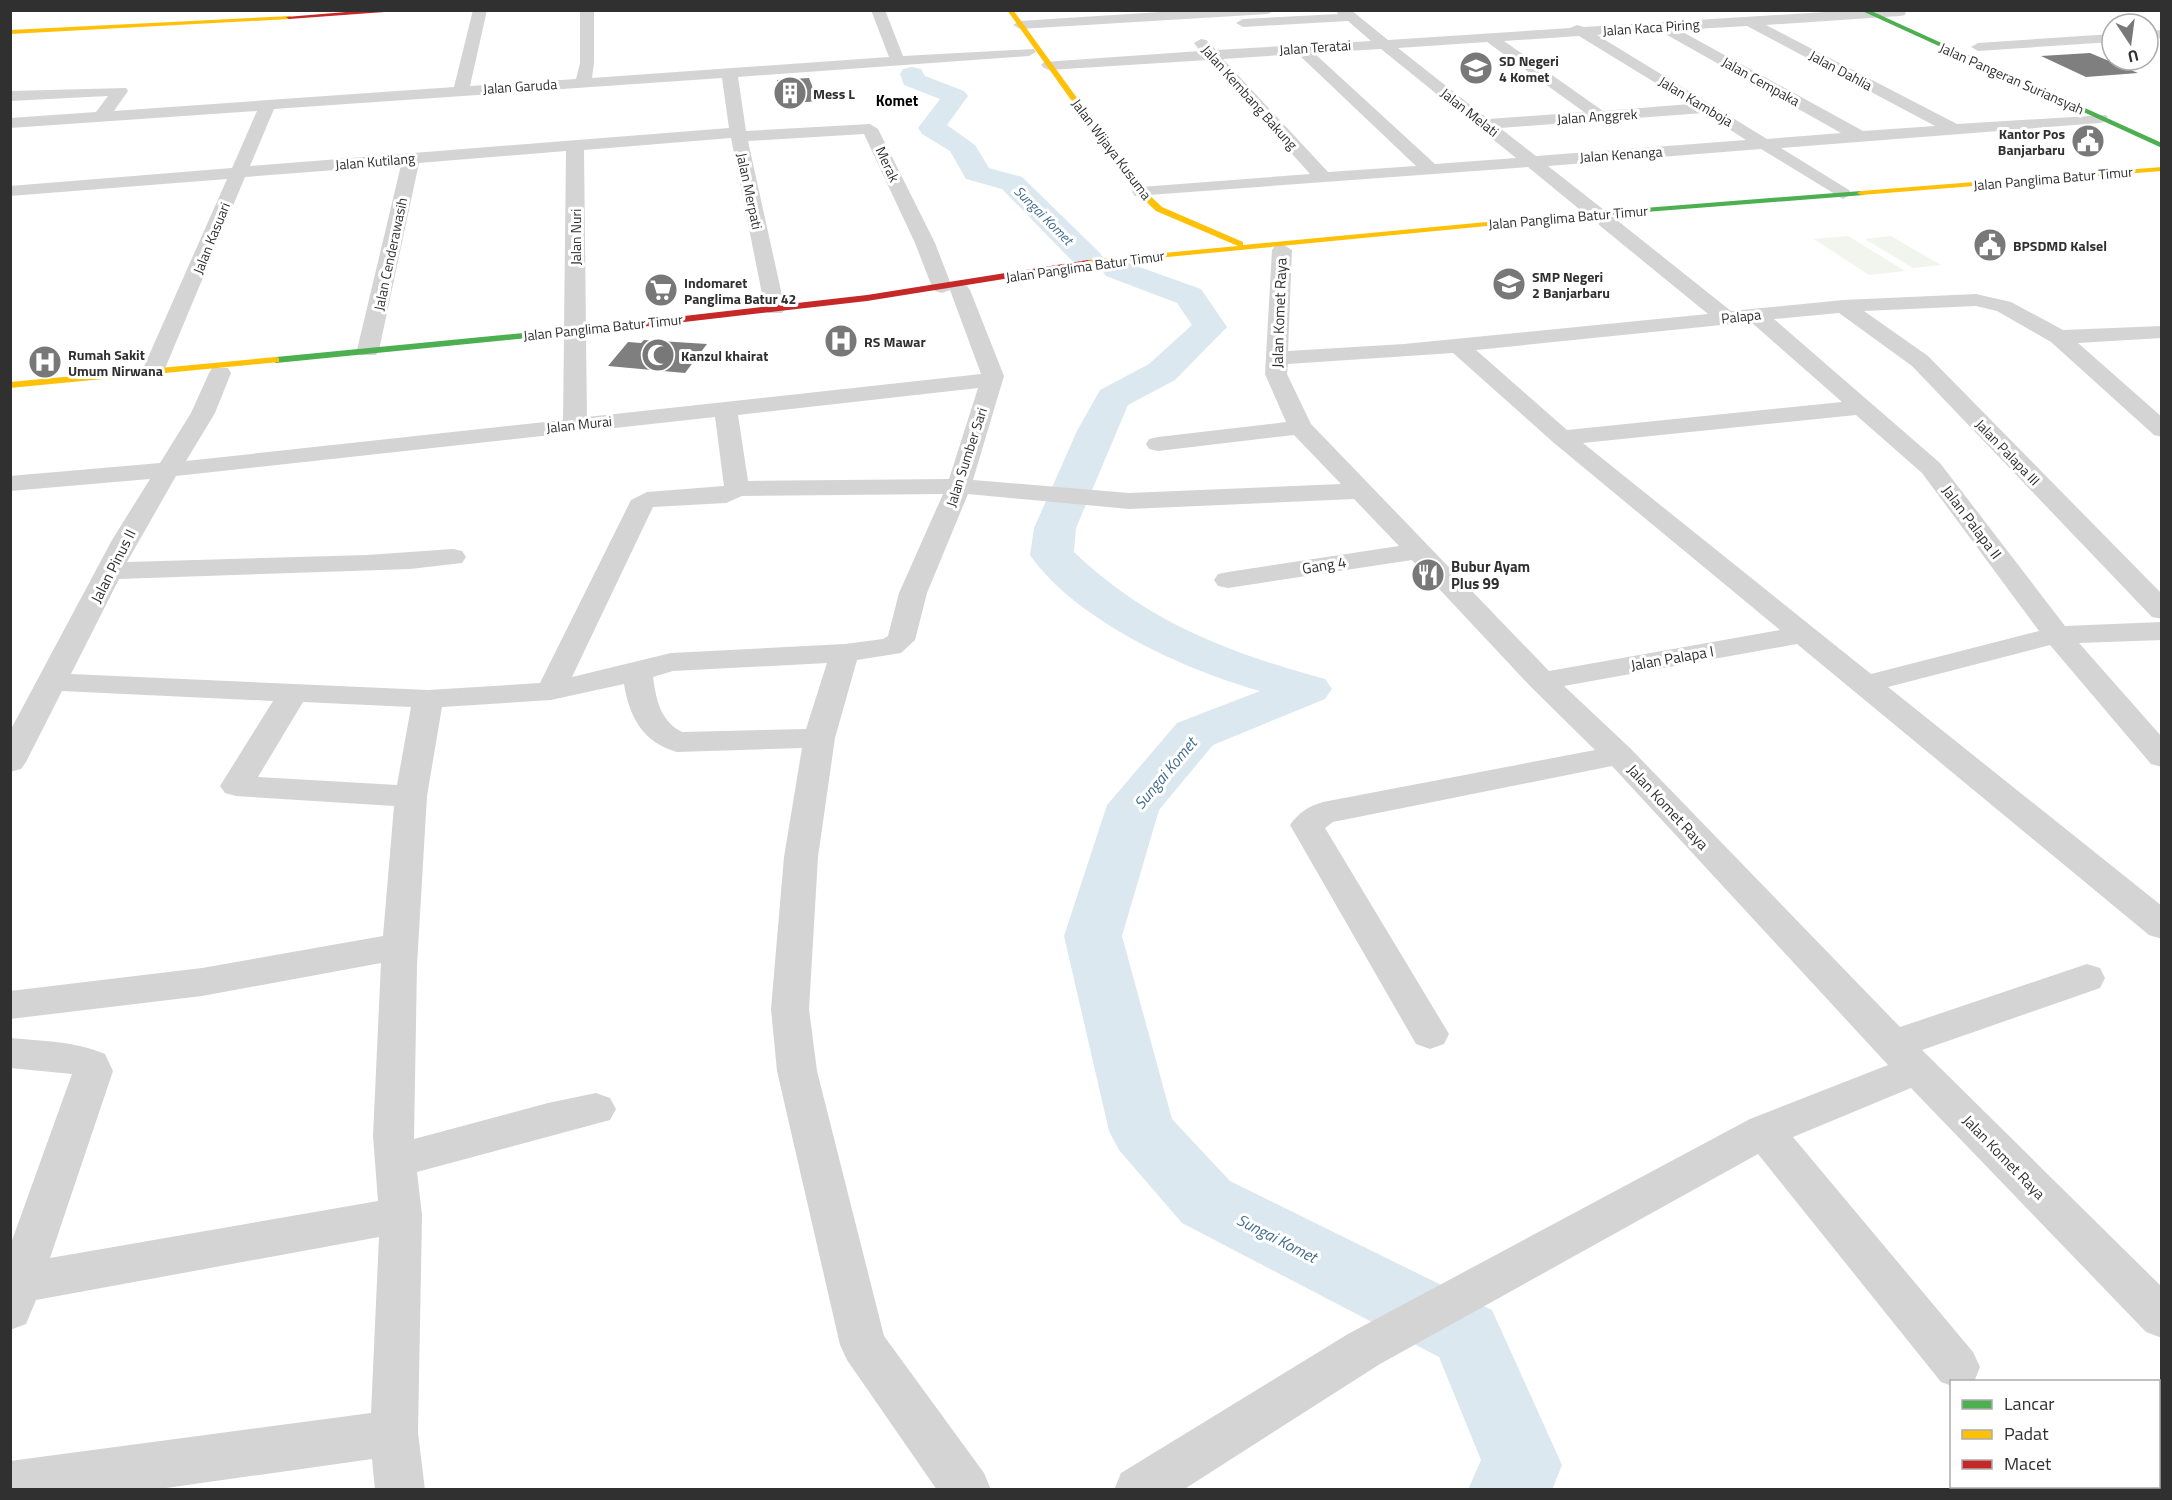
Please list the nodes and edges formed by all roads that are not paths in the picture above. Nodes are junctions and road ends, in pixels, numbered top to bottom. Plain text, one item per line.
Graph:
1 (343, 10) edge
2 (409, 10) edge
3 (480, 10) edge
4 (587, 10) edge
5 (878, 10) edge
6 (1000, 10) edge
7 (1010, 10) edge
8 (1268, 10) edge
9 (1728, 10) edge
10 (1899, 11) edge
11 (1867, 12) edge
12 (1346, 14) edge
13 (1556, 16) dead end
14 (1182, 21) junction
15 (1749, 21) junction
16 (1020, 25) junction
17 (1663, 27) junction
18 (10, 30) edge
19 (1581, 32) junction
20 (1488, 36) junction
21 (2100, 39) edge
22 (1381, 43) junction
23 (1978, 47) junction
24 (1301, 49) junction
25 (1029, 52) junction
26 (1210, 54) junction
27 (897, 60) junction
28 (1049, 65) junction
29 (729, 71) junction
30 (583, 82) junction
31 (2063, 85) dead end
32 (461, 91) junction
33 (10, 96) edge
34 (268, 105) junction
35 (1707, 108) junction
36 (1599, 116) junction
37 (101, 117) junction
38 (2100, 118) junction
39 (1082, 119) junction
40 (10, 123) edge
41 (1486, 124) junction
42 (1954, 129) junction
43 (739, 134) junction
44 (1859, 136) junction
45 (1764, 143) junction
46 (575, 144) junction
47 (2162, 146) edge
48 (411, 158) junction
49 (1533, 161) junction
50 (2162, 169) edge
51 (1431, 170) junction
52 (237, 172) junction
53 (1323, 177) junction
54 (2162, 177) edge
55 (2042, 179) junction
56 (2055, 185) junction
57 (1988, 187) junction
58 (10, 191) edge
59 (1141, 192) junction
60 (1843, 194) junction
61 (1798, 202) junction
62 (1601, 217) junction
63 (1246, 246) junction
64 (1282, 250) junction
65 (1183, 253) junction
66 (951, 289) junction
67 (1843, 306) junction
68 (775, 309) junction
69 (1755, 314) junction
70 (1726, 318) junction
71 (2162, 332) edge
72 (575, 334) junction
73 (2059, 338) junction
74 (1456, 345) junction
75 (434, 348) junction
76 (368, 350) junction
77 (1276, 358) junction
78 (153, 371) junction
79 (220, 373) junction
80 (990, 380) junction
81 (10, 385) edge
82 (10, 392) edge
83 (1863, 407) junction
84 (725, 408) junction
85 (575, 424) junction
86 (1300, 427) junction
87 (2162, 430) edge
88 (1562, 438) junction
89 (1158, 444) dead end
90 (168, 470) junction
91 (10, 484) edge
92 (959, 486) junction
93 (736, 489) junction
94 (1359, 491) junction
95 (1419, 551) junction
96 (453, 557) dead end
97 (110, 571) junction
98 (1228, 580) dead end
99 (2162, 611) edge
100 (2162, 631) edge
101 (1801, 635) junction
102 (2057, 635) junction
103 (845, 653) junction
104 (637, 672) junction
105 (1542, 681) junction
106 (53, 682) junction
107 (1862, 685) junction
108 (551, 691) junction
109 (294, 692) junction
110 (428, 699) junction
111 (819, 738) junction
112 (1619, 755) junction
113 (2162, 757) edge
114 (10, 762) edge
115 (411, 796) junction
116 (2162, 926) edge
117 (401, 946) junction
118 (2087, 978) dead end
119 (10, 1005) edge
120 (1430, 1034) dead end
121 (10, 1053) edge
122 (1905, 1057) junction
123 (596, 1109) dead end
124 (1764, 1131) junction
125 (396, 1161) junction
126 (401, 1215) junction
127 (18, 1274) edge
128 (2162, 1318) edge
129 (1957, 1366) dead end
130 (394, 1433) junction
131 (10, 1485) edge
132 (400, 1490) edge
133 (967, 1490) edge
134 (1138, 1490) edge

1 - 18 main road
2 - 18 main road
3 - 32 street
4 - 30 street
5 - 27 street
6 - 25 main road, Jalan Wijaya Kusuma
7 - 16 main road, Jalan Wijaya Kusuma
8 - 14 street
9 - 15 street, Jalan Dahlia
10 - 11 street, Jalan Kaca Piring
10 - 23 main road, Jalan Pangeran Suriansyah
11 - 15 street, Jalan Kaca Piring
11 - 38 main road, Jalan Pangeran Suriansyah
12 - 14 street
12 - 22 street, Jalan Melati
13 - 19 street, Jalan Kamboja
14 - 16 street
14 - 26 street, Jalan Kembang Bakung
15 - 17 street, Jalan Kaca Piring
15 - 42 street, Jalan Dahlia
16 - 28 main road, Jalan Wijaya Kusuma
17 - 19 street, Jalan Kaca Piring
17 - 44 street, Jalan Cempaka
19 - 20 street, Jalan Teratai
19 - 35 street, Jalan Kamboja
20 - 22 street, Jalan Teratai
20 - 36 street
21 - 23 street
22 - 24 street, Jalan Teratai
22 - 41 street, Jalan Melati
23 - 31 main road, Jalan Pangeran Suriansyah
24 - 26 street, Jalan Teratai
24 - 51 street
25 - 27 street, Jalan Garuda
25 - 39 main road, Jalan Wijaya Kusuma
26 - 28 street, Jalan Teratai
26 - 53 street, Jalan Kembang Bakung
27 - 29 street, Jalan Garuda
28 - 39 main road, Jalan Wijaya Kusuma
29 - 30 street, Jalan Garuda
29 - 43 street, Jalan Merpati
30 - 32 street, Jalan Garuda
32 - 34 street, Jalan Garuda
33 - 37 street
34 - 37 street, Jalan Garuda
34 - 52 street, Jalan Kasuari
35 - 36 street, Jalan Anggrek
35 - 45 street, Jalan Kamboja
36 - 41 street, Jalan Anggrek
37 - 40 street, Jalan Garuda
38 - 42 street, Jalan Kenanga
38 - 47 main road, Jalan Pangeran Suriansyah
39 - 59 main road, Jalan Wijaya Kusuma
39 - 65 main road, Jalan Wijaya Kusuma
41 - 49 street, Jalan Melati
42 - 44 street, Jalan Kenanga
43 - 46 street, Jalan Kutilang
43 - 66 street, Merak
43 - 68 street, Jalan Merpati
44 - 45 street, Jalan Kenanga
45 - 49 street, Jalan Kenanga
45 - 60 street, Jalan Kamboja
46 - 48 street, Jalan Kutilang
46 - 72 street, Jalan Nuri
48 - 52 street, Jalan Kutilang
48 - 76 street, Jalan Cenderawasih
49 - 51 street, Jalan Kenanga
49 - 62 street, Jalan Melati
50 - 55 main road, Jalan Panglima Batur Timur
51 - 53 street, Jalan Kenanga
52 - 58 street, Jalan Kutilang
52 - 78 street, Jalan Kasuari
53 - 59 street, Jalan Kenanga
54 - 56 main road, Jalan Panglima Batur Timur
55 - 56 main road
55 - 57 main road, Jalan Panglima Batur Timur
56 - 57 main road, Jalan Panglima Batur Timur
57 - 60 main road, Jalan Panglima Batur Timur
57 - 61 main road, Jalan Panglima Batur Timur
59 - 63 main road, Jalan Wijaya Kusuma
60 - 61 main road, Jalan Panglima Batur Timur
61 - 62 main road, Jalan Panglima Batur Timur
62 - 63 main road, Jalan Panglima Batur Timur
62 - 64 main road, Jalan Panglima Batur Timur
62 - 70 street, Jalan Melati
63 - 65 main road, Jalan Panglima Batur Timur
64 - 66 main road, Jalan Panglima Batur Timur
64 - 77 street, Jalan Komet Raya
65 - 66 main road, Jalan Panglima Batur Timur
66 - 68 main road, Jalan Panglima Batur Timur
66 - 72 main road, Jalan Panglima Batur Timur
66 - 80 street, Jalan Sumber Sari
67 - 69 street, Palapa
67 - 73 street, Palapa
67 - 99 street, Jalan Palapa III
68 - 72 main road, Jalan Panglima Batur Timur
69 - 70 street, Palapa
69 - 83 street, Jalan Palapa II
70 - 74 street, Palapa
71 - 73 street
72 - 75 main road, Jalan Panglima Batur Timur
72 - 85 street, Jalan Nuri
73 - 87 street, Palapa
74 - 77 street, Palapa
74 - 88 street
75 - 76 main road, Jalan Panglima Batur Timur
75 - 79 main road, Jalan Panglima Batur Timur
76 - 78 main road, Jalan Panglima Batur Timur
77 - 86 street, Jalan Komet Raya
78 - 81 main road, Jalan Panglima Batur Timur
79 - 82 main road, Jalan Panglima Batur Timur
79 - 90 street, Jalan Pinus II
80 - 84 street, Jalan Murai
80 - 92 street, Jalan Sumber Sari
83 - 88 street
83 - 102 street, Jalan Palapa II
84 - 85 street, Jalan Murai
84 - 93 street
85 - 90 street, Jalan Murai
86 - 89 street
86 - 94 street, Jalan Komet Raya
88 - 101 street
90 - 91 street, Jalan Murai
90 - 97 street, Jalan Pinus II
92 - 93 street
92 - 94 street
92 - 103 street, Jalan Sumber Sari
93 - 108 street
94 - 95 street, Jalan Komet Raya
95 - 98 street, Gang 4
95 - 105 street, Jalan Komet Raya
96 - 97 street
97 - 106 street, Jalan Pinus II
100 - 102 street
101 - 105 street, Jalan Palapa I
101 - 107 street
102 - 107 street
102 - 113 street, Jalan Palapa II
103 - 104 street
103 - 111 street
104 - 108 street
104 - 111 street
105 - 112 street, Jalan Komet Raya
106 - 109 street
106 - 114 street, Jalan Pinus II
107 - 116 street
108 - 110 street
109 - 110 street
109 - 115 street
110 - 115 street
111 - 133 street
112 - 120 street
112 - 122 street, Jalan Komet Raya
115 - 117 street
117 - 119 street
117 - 125 street
118 - 122 street
121 - 127 street
122 - 124 street
122 - 128 street, Jalan Komet Raya
123 - 125 street
124 - 129 street
124 - 134 street
125 - 126 street
126 - 127 street
126 - 130 street
130 - 131 street
130 - 132 street

